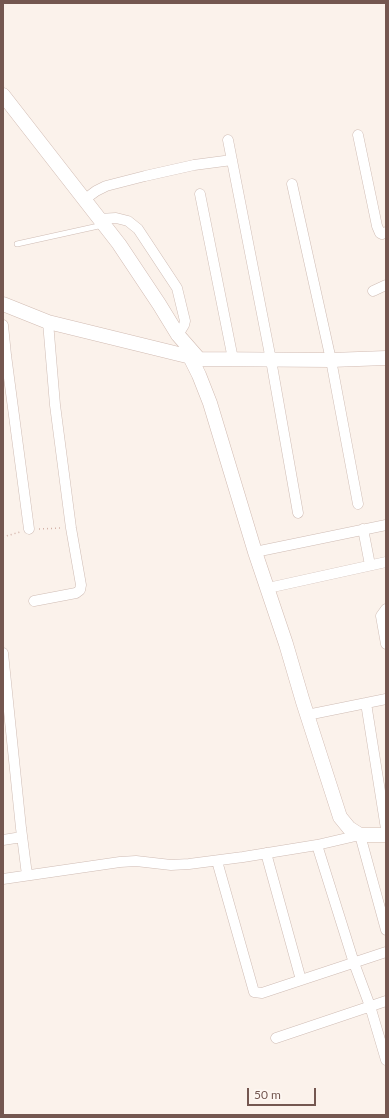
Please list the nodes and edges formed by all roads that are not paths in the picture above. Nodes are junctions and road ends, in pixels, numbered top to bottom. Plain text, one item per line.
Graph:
1 (3, 95) edge
2 (358, 135) dead end
3 (228, 140) dead end
4 (232, 160) junction
5 (292, 184) dead end
6 (200, 194) dead end
7 (84, 200) junction
8 (102, 222) junction
9 (386, 232) edge
10 (18, 244) dead end
11 (386, 285) edge
12 (373, 291) dead end
13 (3, 304) edge
14 (48, 322) junction
15 (3, 325) edge
16 (178, 335) junction
17 (195, 358) junction
18 (386, 358) edge
19 (233, 359) junction
20 (271, 360) junction
21 (332, 360) junction
22 (358, 504) dead end
23 (298, 513) dead end
24 (386, 525) edge
25 (29, 529) dead end
26 (363, 529) junction
27 (255, 552) junction
28 (386, 562) edge
29 (370, 565) junction
30 (268, 588) junction
31 (34, 601) dead end
32 (386, 609) edge
33 (386, 644) edge
34 (3, 653) edge
35 (386, 699) edge
36 (366, 703) junction
37 (307, 715) junction
38 (381, 766) edge
39 (386, 829) edge
40 (360, 835) junction
41 (386, 835) edge
42 (22, 837) junction
43 (3, 840) edge
44 (318, 845) junction
45 (266, 853) junction
46 (217, 861) junction
47 (27, 875) junction
48 (3, 879) edge
49 (386, 930) edge
50 (386, 952) edge
51 (354, 963) junction
52 (301, 980) junction
53 (386, 1001) edge
54 (370, 1006) junction
55 (276, 1038) dead end
56 (386, 1060) edge

1 - 7 main road
2 - 9 street
3 - 4 street
4 - 7 street
4 - 20 street
5 - 21 street
6 - 19 street
7 - 8 main road
8 - 10 lane
8 - 16 main road
8 - 16 street
11 - 12 street
13 - 14 main road
14 - 17 main road
14 - 31 street
15 - 25 street
16 - 17 main road
17 - 19 main road
17 - 27 main road
18 - 21 main road
19 - 20 main road
20 - 21 main road
20 - 23 street
21 - 22 street
24 - 26 street
26 - 27 street
26 - 29 street
27 - 30 main road
28 - 29 street
29 - 30 street
30 - 37 main road
32 - 33 street
34 - 42 street
35 - 36 street
36 - 37 street
36 - 38 street
37 - 40 main road
38 - 39 street
40 - 41 main road
40 - 44 street
40 - 49 street
42 - 43 street
42 - 47 street
44 - 45 street
44 - 51 street
45 - 46 street
45 - 52 street
46 - 47 street
46 - 52 street
47 - 48 street
50 - 51 street
51 - 52 street
51 - 54 street
53 - 54 street
54 - 55 street
54 - 56 street

